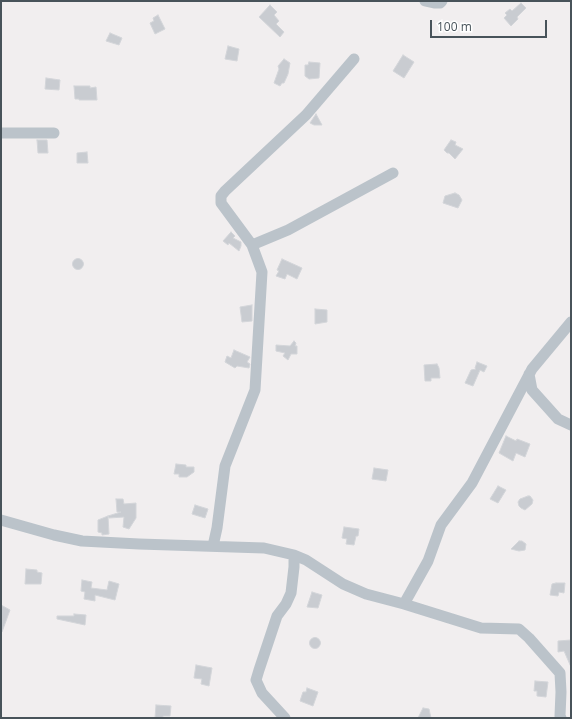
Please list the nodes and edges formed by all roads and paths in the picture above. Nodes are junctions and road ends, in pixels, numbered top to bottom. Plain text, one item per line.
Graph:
1 (425, 1) edge
2 (442, 1) edge
3 (354, 59) dead end
4 (1, 133) edge
5 (54, 133) dead end
6 (393, 173) dead end
7 (252, 245) junction
8 (571, 322) edge
9 (529, 374) junction
10 (571, 425) edge
11 (1, 520) edge
12 (213, 546) junction
13 (294, 555) junction
14 (404, 604) junction
15 (285, 718) edge
16 (561, 718) edge

1 - 2 street
3 - 7 street
4 - 5 street
6 - 7 street
7 - 12 street
8 - 9 street
9 - 10 street
9 - 14 street
11 - 12 street
12 - 13 street
13 - 14 street
13 - 15 street
14 - 16 street

